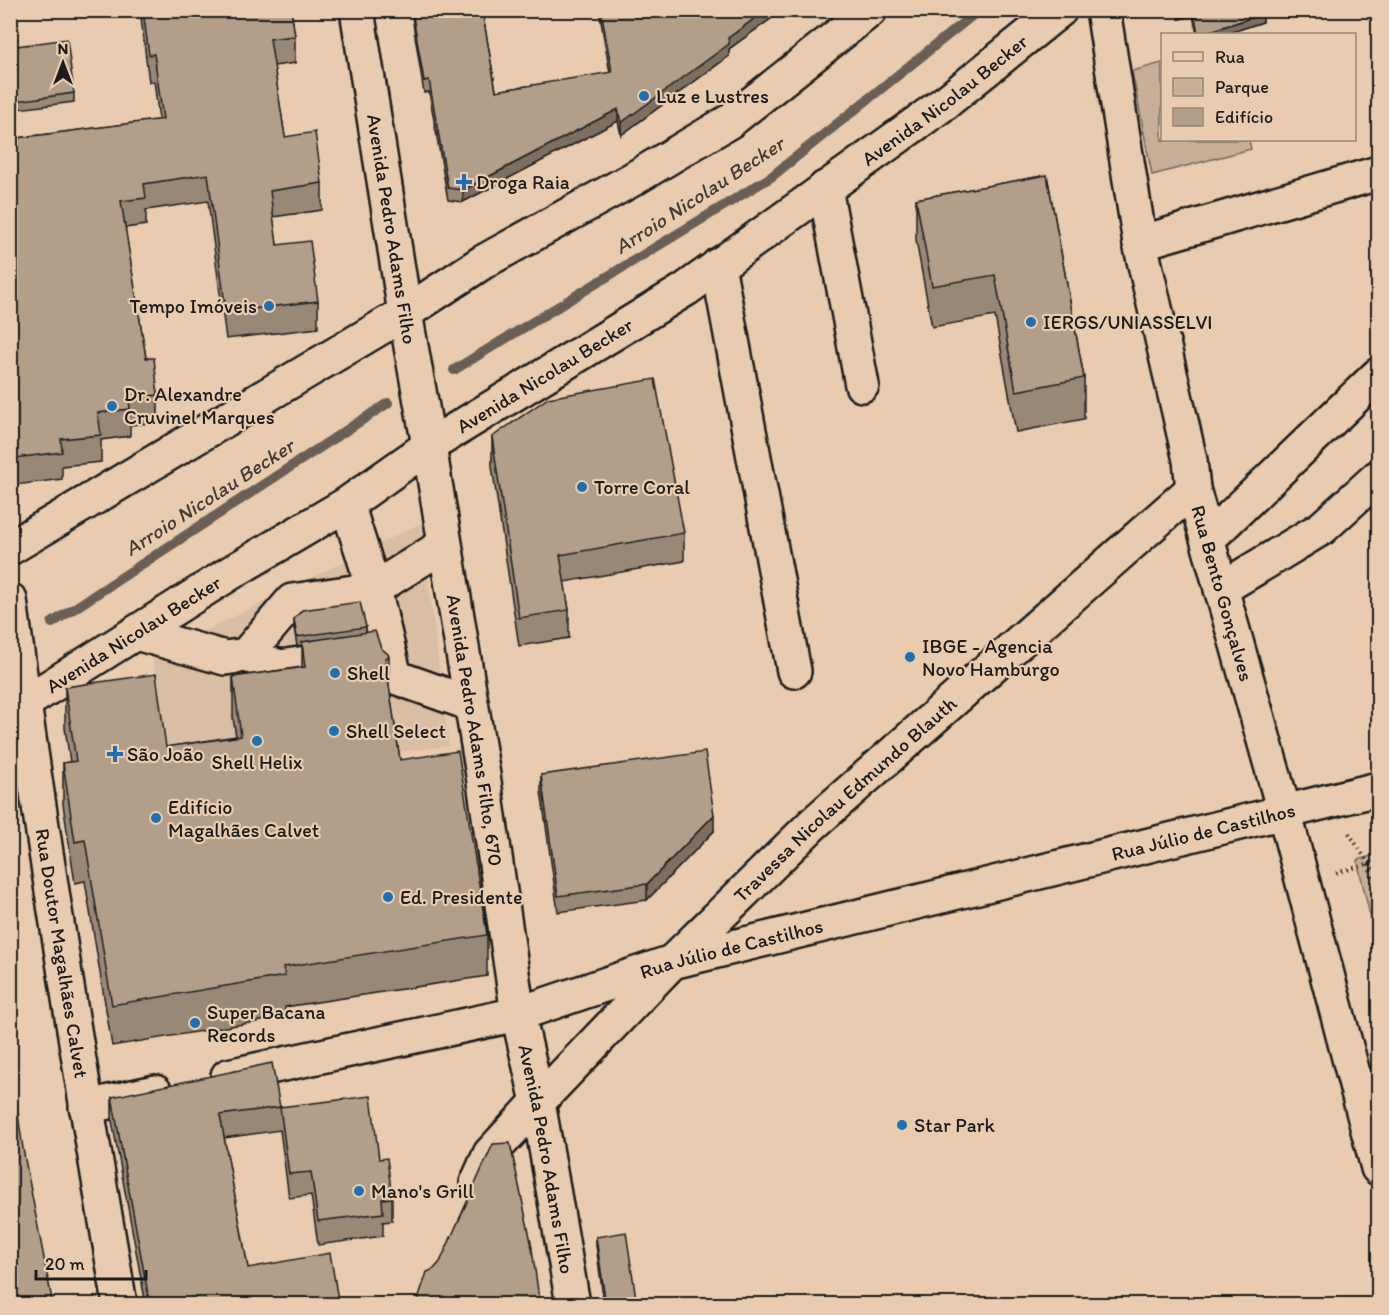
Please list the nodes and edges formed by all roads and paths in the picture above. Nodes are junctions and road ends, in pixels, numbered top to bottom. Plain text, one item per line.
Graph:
1 (357, 10) edge
2 (870, 10) edge
3 (1060, 10) edge
4 (1103, 10) edge
5 (1378, 173) edge
6 (825, 189) junction
7 (1140, 243) junction
8 (718, 265) junction
9 (405, 314) junction
10 (1378, 375) edge
11 (862, 385) dead end
12 (429, 446) junction
13 (1378, 477) edge
14 (1193, 489) junction
15 (347, 504) junction
16 (1208, 539) junction
17 (444, 545) junction
18 (10, 548) edge
19 (374, 589) junction
20 (1221, 589) junction
21 (10, 600) edge
22 (136, 633) junction
23 (235, 656) junction
24 (392, 664) junction
25 (794, 671) dead end
26 (471, 704) junction
27 (17, 708) edge
28 (1378, 789) edge
29 (1284, 811) junction
30 (1378, 861) edge
31 (1368, 863) junction
32 (1378, 874) edge
33 (1378, 903) edge
34 (672, 962) junction
35 (518, 1014) junction
36 (538, 1102) junction
37 (86, 1107) junction
38 (1378, 1168) edge
39 (467, 1207) edge
40 (120, 1305) edge
41 (573, 1305) edge

1 - 9 main road, Avenida Pedro Adams Filho
2 - 9 main road
3 - 6 main road, Avenida Nicolau Becker
4 - 7 main road, Rua Bento Gonçalves
5 - 7 main road
6 - 8 main road, Avenida Nicolau Becker
6 - 11 main road
7 - 14 main road, Rua Bento Gonçalves
8 - 12 main road, Avenida Nicolau Becker
8 - 25 main road
9 - 12 main road, Avenida Pedro Adams Filho
9 - 18 main road
10 - 16 main road
12 - 15 main road, Avenida Nicolau Becker
12 - 17 main road, Avenida Pedro Adams Filho, 670
13 - 20 main road
14 - 16 main road, Rua Bento Gonçalves
14 - 34 main road, Travessa Nicolau Edmundo Blauth
15 - 19 main road
15 - 22 main road, Avenida Nicolau Becker
16 - 20 main road, Rua Bento Gonçalves
17 - 19 main road
17 - 26 main road, Avenida Pedro Adams Filho, 670
19 - 23 main road
19 - 24 main road
20 - 29 main road, Rua Bento Gonçalves
21 - 27 main road, Rua Doutor Magalhães Calvet
22 - 23 main road
22 - 27 main road, Avenida Nicolau Becker
23 - 24 main road
24 - 26 main road
26 - 35 main road, Avenida Pedro Adams Filho, 670
27 - 37 main road, Rua Doutor Magalhães Calvet
28 - 29 main road, Rua Júlio de Castilhos
29 - 34 main road, Rua Júlio de Castilhos
29 - 38 main road, Rua Bento Gonçalves
30 - 31 path
31 - 32 path
31 - 33 path
34 - 35 main road, Rua Júlio de Castilhos
34 - 36 main road, Travessa Nicolau Edmundo Blauth
35 - 36 main road, Avenida Pedro Adams Filho
35 - 37 main road, Rua Júlio de Castilhos
36 - 39 main road, Travessa Nicolau Edmundo Blauth
36 - 41 main road, Avenida Pedro Adams Filho
37 - 40 main road, Rua Doutor Magalhães Calvet

